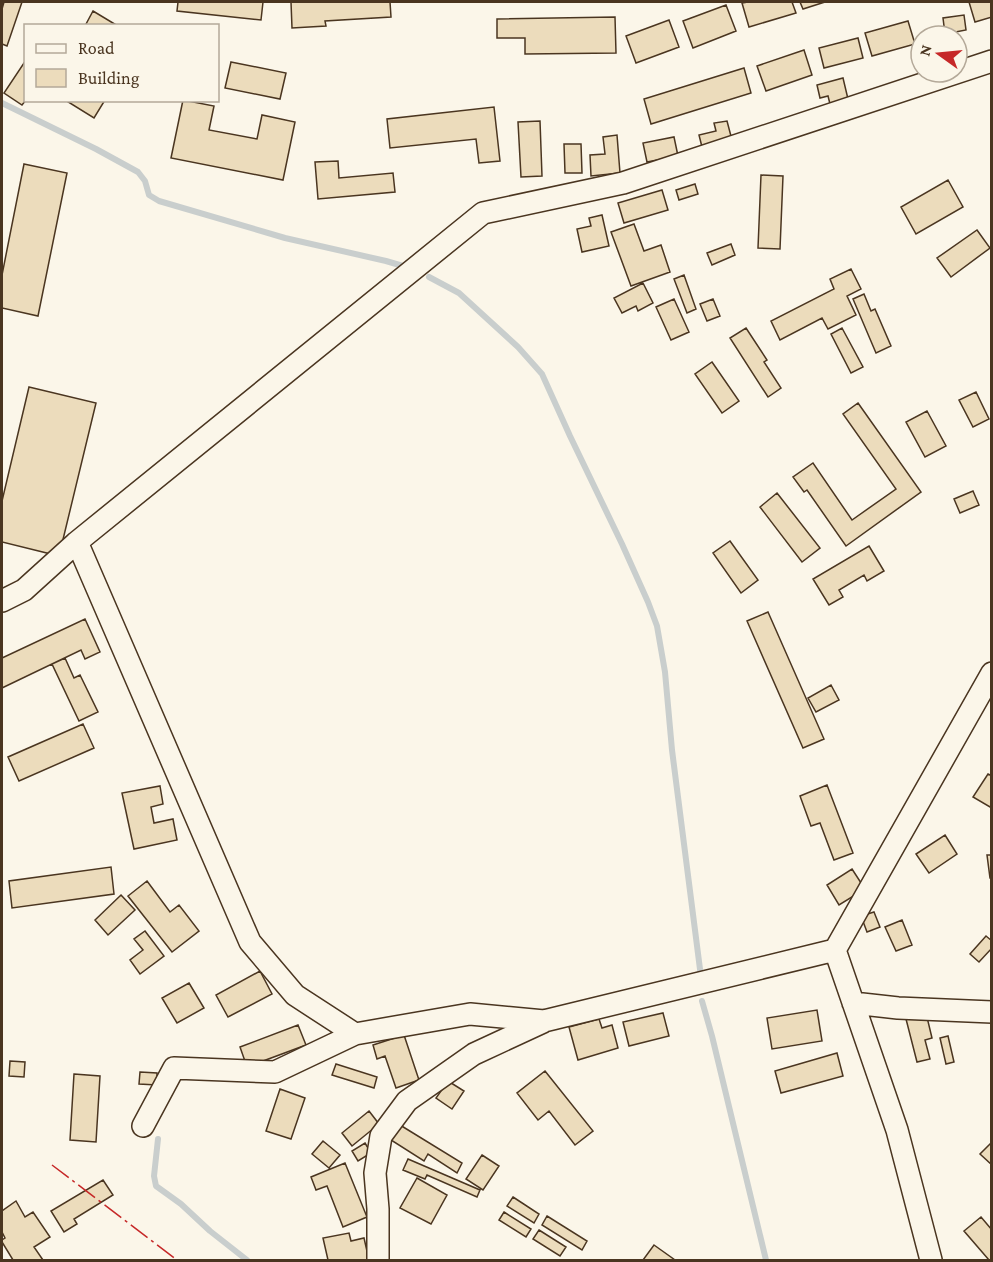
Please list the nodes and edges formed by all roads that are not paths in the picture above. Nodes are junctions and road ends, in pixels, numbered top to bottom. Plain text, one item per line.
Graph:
1 (992, 61) edge
2 (981, 68) edge
3 (77, 542) junction
4 (2, 601) edge
5 (992, 673) edge
6 (835, 950) junction
7 (853, 1003) junction
8 (992, 1012) edge
9 (544, 1022) junction
10 (355, 1034) junction
11 (143, 1126) dead end
12 (378, 1260) edge
13 (931, 1260) edge

1 - 2 street
2 - 3 street
3 - 4 street
3 - 10 street
5 - 6 street
6 - 7 street
6 - 9 street
7 - 8 street
7 - 13 street
9 - 10 street
9 - 12 street
10 - 11 street

